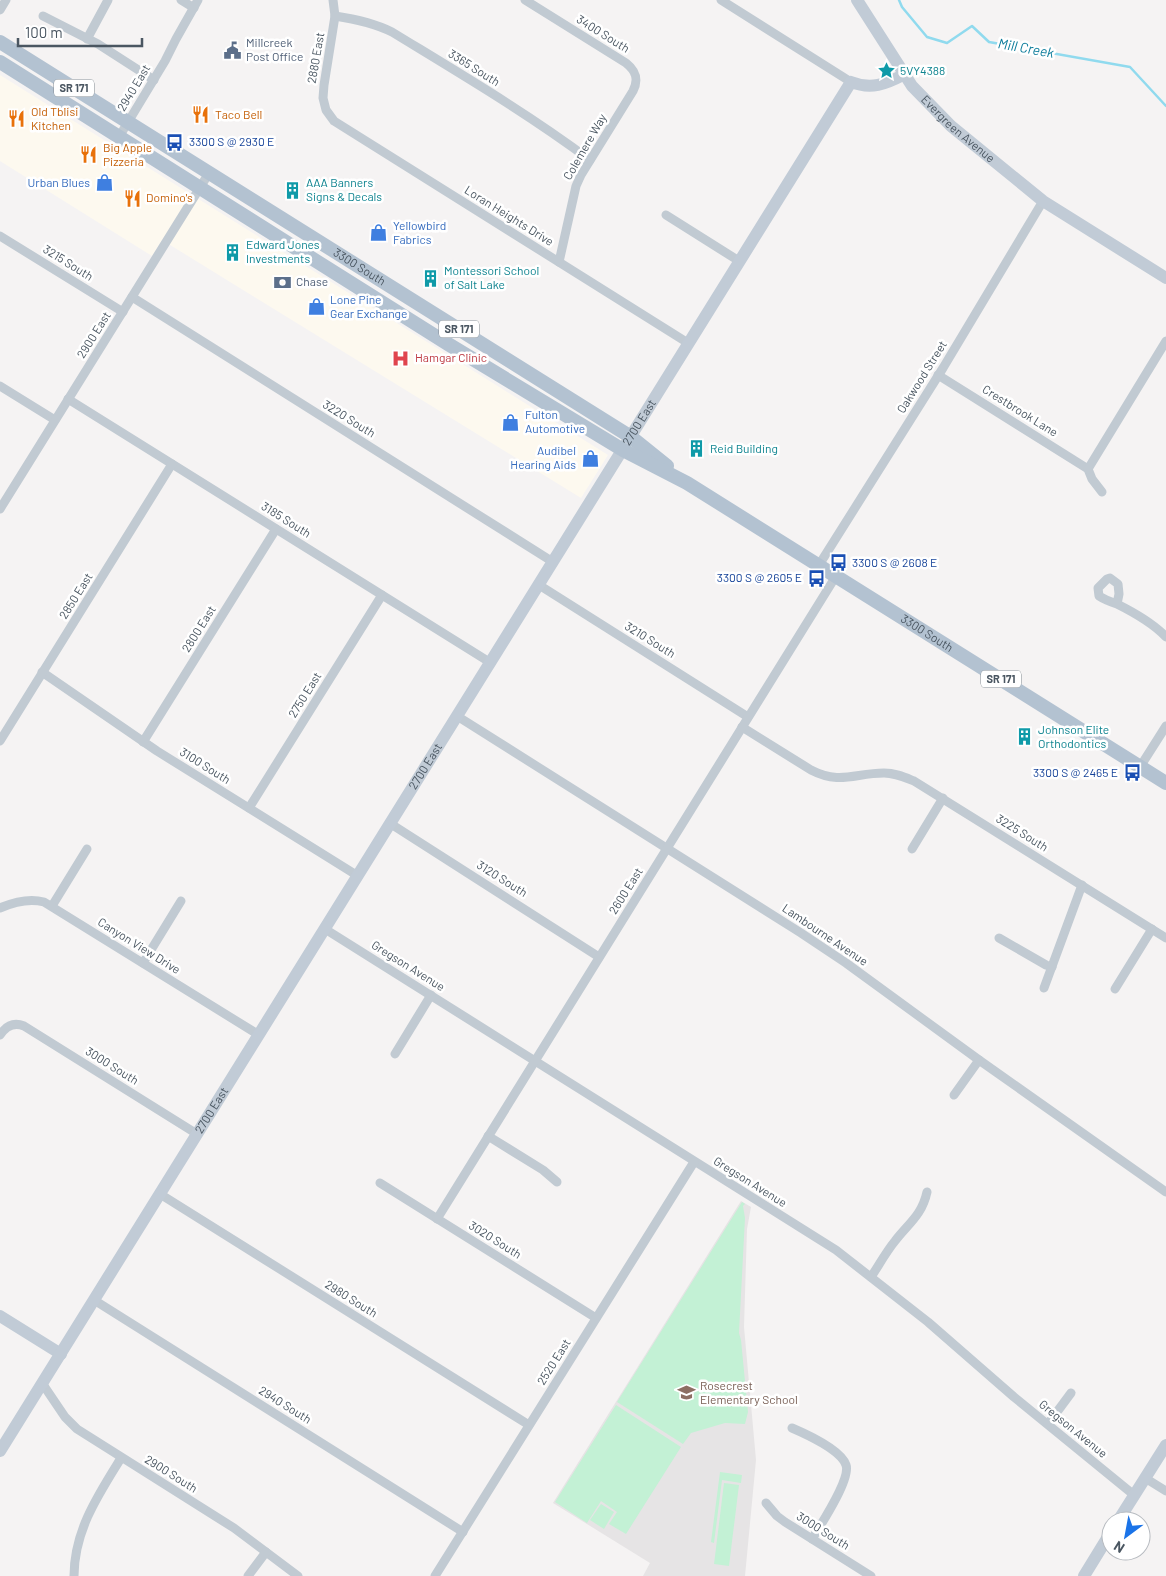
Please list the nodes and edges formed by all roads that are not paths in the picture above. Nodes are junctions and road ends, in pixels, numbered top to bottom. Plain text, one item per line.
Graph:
1 (6, 0) edge
2 (108, 0) edge
3 (181, 0) edge
4 (333, 0) edge
5 (525, 0) edge
6 (721, 0) edge
7 (857, 0) edge
8 (196, 4) edge
9 (0, 10) edge
10 (43, 16) dead end
11 (335, 16) junction
12 (87, 39) junction
13 (0, 42) edge
14 (0, 62) edge
15 (903, 75) junction
16 (637, 77) joint
17 (154, 80) junction
18 (852, 82) junction
19 (323, 104) joint
20 (128, 123) junction
21 (119, 137) junction
22 (590, 160) junction
23 (209, 173) junction
24 (200, 188) junction
25 (1043, 201) junction
26 (666, 215) dead end
27 (0, 236) edge
28 (739, 261) junction
29 (559, 262) junction
30 (1166, 278) edge
31 (132, 297) junction
32 (123, 312) junction
33 (1166, 341) edge
34 (688, 343) junction
35 (938, 375) junction
36 (0, 386) edge
37 (68, 399) junction
38 (55, 420) junction
39 (631, 437) junction
40 (623, 450) junction
41 (172, 464) junction
42 (1088, 469) junction
43 (687, 483) junction
44 (1102, 492) dead end
45 (0, 509) edge
46 (276, 529) junction
47 (554, 562) junction
48 (819, 565) junction
49 (836, 576) junction
50 (539, 585) junction
51 (382, 595) junction
52 (1117, 604) dead end
53 (1166, 637) edge
54 (491, 662) junction
55 (42, 672) junction
56 (457, 716) junction
57 (748, 717) junction
58 (1166, 726) edge
59 (742, 727) junction
60 (0, 741) edge
61 (143, 742) junction
62 (1140, 767) junction
63 (1166, 783) edge
64 (943, 798) junction
65 (249, 808) junction
66 (390, 824) junction
67 (667, 848) junction
68 (87, 849) dead end
69 (912, 849) dead end
70 (358, 876) junction
71 (1082, 885) junction
72 (181, 901) dead end
73 (52, 906) junction
74 (0, 908) edge
75 (325, 929) junction
76 (1152, 929) junction
77 (999, 938) dead end
78 (1166, 938) edge
79 (600, 956) junction
80 (143, 963) junction
81 (1052, 967) junction
82 (1044, 988) dead end
83 (1115, 988) dead end
84 (431, 995) junction
85 (0, 1035) edge
86 (259, 1035) junction
87 (394, 1054) dead end
88 (979, 1060) junction
89 (535, 1061) junction
90 (954, 1095) dead end
91 (198, 1134) junction
92 (488, 1136) junction
93 (694, 1162) junction
94 (557, 1182) dead end
95 (380, 1183) dead end
96 (927, 1192) dead end
97 (1166, 1192) edge
98 (160, 1194) junction
99 (437, 1218) junction
100 (871, 1277) junction
101 (94, 1300) junction
102 (0, 1316) edge
103 (596, 1318) junction
104 (61, 1354) junction
105 (42, 1383) junction
106 (1070, 1393) dead end
107 (1048, 1424) junction
108 (530, 1425) junction
109 (792, 1428) dead end
110 (1166, 1445) edge
111 (0, 1451) edge
112 (121, 1458) junction
113 (1145, 1478) junction
114 (1166, 1491) edge
115 (1134, 1495) junction
116 (766, 1503) dead end
117 (1124, 1511) edge
118 (463, 1532) junction
119 (812, 1539) junction
120 (1101, 1548) edge
121 (266, 1552) junction
122 (74, 1576) edge
123 (248, 1576) edge
124 (298, 1576) edge
125 (435, 1576) edge
126 (871, 1576) edge
127 (1084, 1576) edge

1 - 9 street
2 - 12 street
3 - 8 street
4 - 11 street, 2880 East
5 - 16 street, 3400 South
6 - 18 street
7 - 15 street
8 - 17 street, 2940 East
10 - 12 street
11 - 19 street, 2880 East
11 - 22 street, 3365 South
12 - 17 street
13 - 20 main road, 3300 South / SR 171
14 - 21 main road, 3300 South / SR 171
15 - 18 street
15 - 25 street, Evergreen Avenue
16 - 22 street, Colemere Way
17 - 20 street, 2940 East
18 - 28 street, 2700 East
19 - 29 street, Loran Heights Drive
20 - 21 street, 2940 East
20 - 23 main road, 3300 South / SR 171
21 - 24 main road, 3300 South / SR 171
22 - 29 street, Colemere Way
23 - 24 street, 2900 East
23 - 39 main road, 3300 South / SR 171
24 - 31 street, 2900 East
24 - 40 main road, 3300 South / SR 171
25 - 30 street, Evergreen Avenue
25 - 35 street, Oakwood Street
26 - 28 street
27 - 32 street, 3215 South
28 - 34 street, 2700 East
29 - 34 street, Loran Heights Drive
31 - 32 street, 2900 East
31 - 47 street, 3220 South
32 - 37 street, 2900 East
33 - 42 street
34 - 39 street, 2700 East
35 - 42 street, Crestbrook Lane
35 - 48 street, Oakwood Street
36 - 38 street
37 - 38 street, 2900 East
37 - 41 street, 3185 South
38 - 45 street, 2900 East
39 - 40 street, 2700 East
39 - 43 main road, 3300 South / SR 171
40 - 43 main road, 3300 South / SR 171
40 - 47 street, 2700 East
41 - 46 street, 3185 South
41 - 55 street, 2850 East
42 - 44 street, Crestbrook Lane
43 - 48 main road, 3300 South / SR 171
46 - 51 street, 3185 South
46 - 61 street, 2800 East
47 - 50 street, 2700 East
48 - 49 main road, 3300 South / SR 171
49 - 57 street, 2600 East
49 - 62 main road, 3300 South / SR 171
50 - 54 street, 2700 East
50 - 57 street, 3210 South
51 - 54 street, 3185 South
51 - 65 street, 2750 East
52 - 53 street
54 - 56 street, 2700 East
55 - 60 street, 2850 East
55 - 61 street, 3100 South
56 - 66 street, 2700 East
56 - 67 street, Lambourne Avenue
57 - 59 street, 2600 East
58 - 62 street
59 - 64 street, 3225 South
59 - 67 street, 2600 East
61 - 65 street, 3100 South
62 - 63 main road, 3300 South / SR 171
64 - 69 street
64 - 71 street, 3225 South
65 - 70 street, 3100 South
66 - 70 street, 2700 East
66 - 79 street, 3120 South
67 - 79 street, 2600 East
67 - 88 street, Lambourne Avenue
68 - 73 street
70 - 75 street, 2700 East
71 - 76 street, 3225 South
71 - 81 street
72 - 80 street
73 - 74 street, Canyon View Drive
73 - 80 street, Canyon View Drive
75 - 84 street, Gregson Avenue
75 - 86 street, 2700 East
76 - 78 street, 3225 South
76 - 83 street
77 - 81 street
79 - 89 street, 2600 East
80 - 86 street, Canyon View Drive
81 - 82 street
84 - 87 street
84 - 89 street, Gregson Avenue
85 - 91 street, 3000 South
86 - 91 street, 2700 East
88 - 90 street
88 - 97 street, Lambourne Avenue
89 - 92 street, 2600 East
89 - 93 street, Gregson Avenue
91 - 98 street, 2700 East
92 - 94 street
92 - 99 street, 2600 East
93 - 100 street, Gregson Avenue
93 - 103 street, 2520 East
95 - 99 street, 3020 South
96 - 100 street
98 - 101 street, 2700 East
98 - 108 street, 2980 South
99 - 103 street, 3020 South
100 - 107 street, Gregson Avenue
101 - 104 street, 2700 East
101 - 118 street, 2940 South
102 - 104 street
103 - 108 street, 2520 East
104 - 105 street, 2700 East
105 - 111 street, 2700 East
105 - 112 street, 2900 South
106 - 107 street
107 - 115 street, Gregson Avenue
108 - 118 street, 2520 East
109 - 119 street
110 - 113 street
112 - 121 street, 2900 South
112 - 122 street
113 - 114 street
113 - 115 street
115 - 117 street
116 - 119 street, 3000 South
118 - 125 street, 2520 East
119 - 126 street, 3000 South
120 - 127 street
121 - 123 street
121 - 124 street, 2900 South

